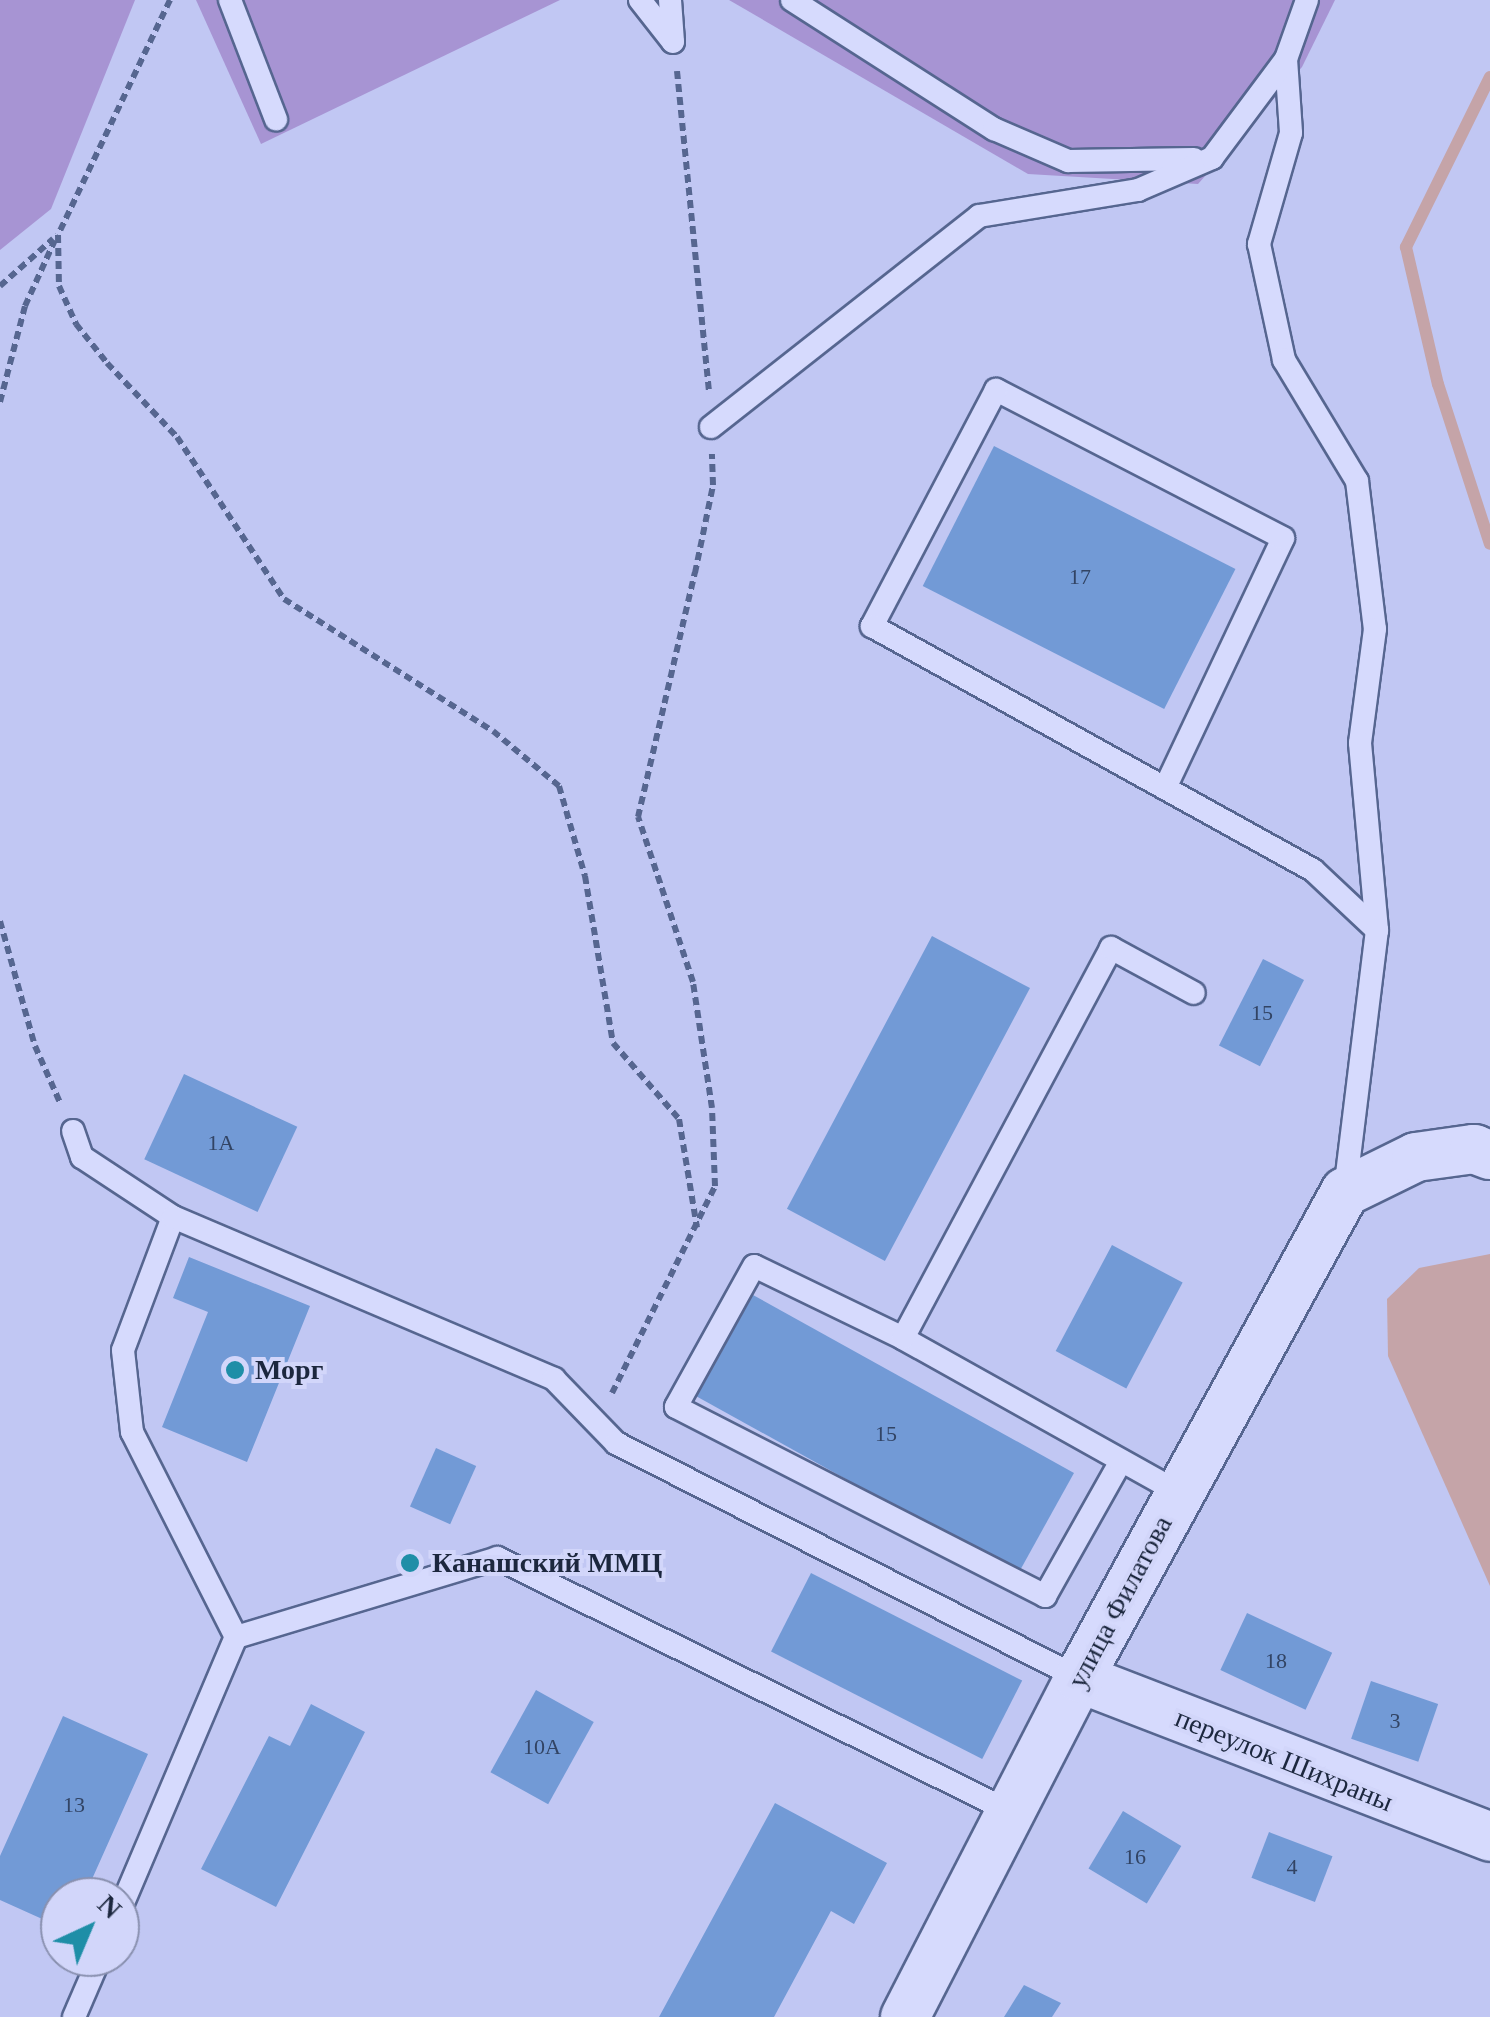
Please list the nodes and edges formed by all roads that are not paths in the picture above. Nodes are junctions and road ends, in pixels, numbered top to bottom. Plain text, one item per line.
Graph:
1 (230, 0) edge
2 (640, 0) edge
3 (670, 0) edge
4 (792, 0) edge
5 (1307, 0) edge
6 (1286, 59) junction
7 (276, 118) dead end
8 (1212, 158) junction
9 (710, 426) road end
10 (1165, 788) junction
11 (1376, 930) junction
12 (1194, 994) dead end
13 (73, 1131) road end
14 (1490, 1155) edge
15 (1346, 1192) junction
16 (173, 1217) junction
17 (902, 1338) junction
18 (1120, 1464) junction
19 (1178, 1492) junction
20 (236, 1637) junction
21 (1079, 1678) junction
22 (1009, 1811) junction
23 (1490, 1837) edge
24 (134, 1877) edge
25 (91, 1977) edge
26 (74, 2017) edge
27 (905, 2017) edge

1 - 7 lane
2 - 3 lane
4 - 8 lane
5 - 6 lane
6 - 8 lane
6 - 11 lane
8 - 9 lane
10 - 10 lane
10 - 11 lane
11 - 15 lane
12 - 17 lane
13 - 16 lane
14 - 15 street
15 - 19 street, улица Филатова
16 - 20 lane
16 - 21 lane
17 - 18 lane
17 - 18 lane
18 - 19 lane
19 - 21 street, улица Филатова
20 - 22 lane
20 - 24 lane
21 - 22 street, улица Филатова
21 - 23 street, переулок Шихраны
22 - 27 street, улица Филатова
25 - 26 lane

